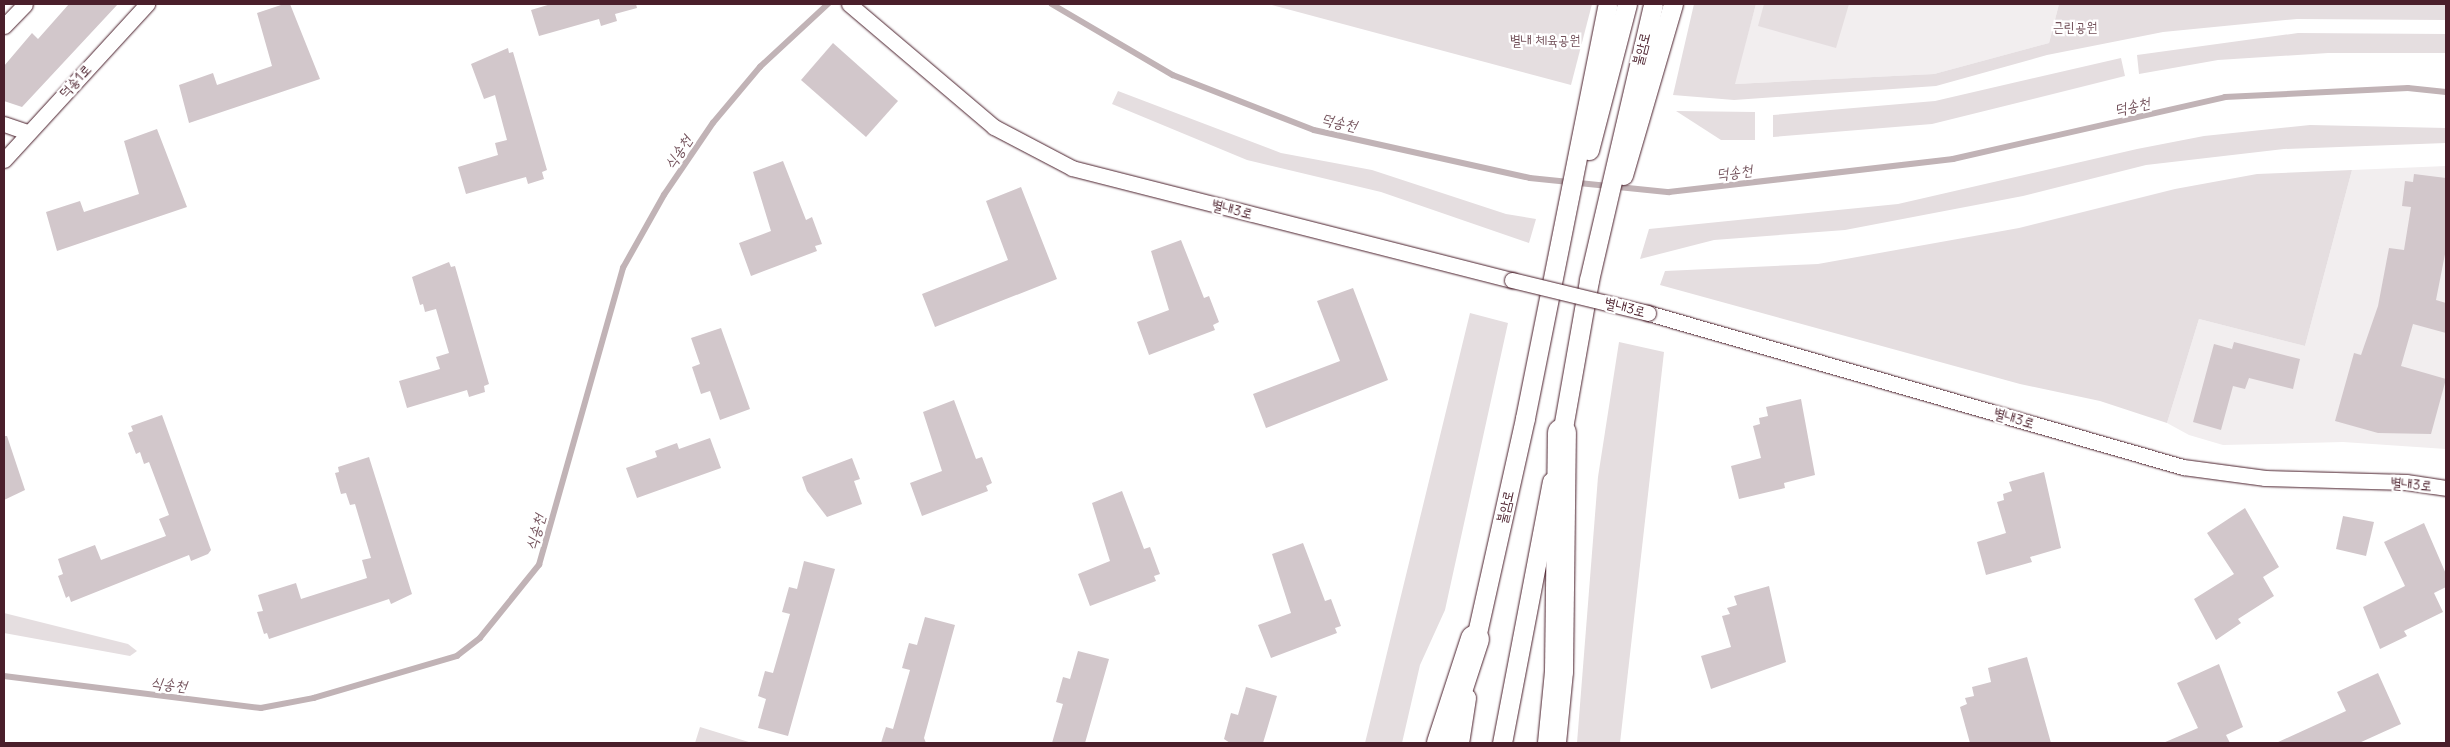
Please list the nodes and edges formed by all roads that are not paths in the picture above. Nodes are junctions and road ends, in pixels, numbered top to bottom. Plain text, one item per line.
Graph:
1 (25, 4) edge
2 (147, 4) edge
3 (1608, 4) edge
4 (1627, 4) edge
5 (1653, 4) edge
6 (1673, 4) edge
7 (850, 5) edge
8 (4, 26) edge
9 (1597, 88) junction
10 (4, 124) edge
11 (27, 132) junction
12 (4, 160) edge
13 (1589, 280) junction
14 (1562, 433) junction
15 (2446, 488) edge
16 (1475, 639) junction
17 (1440, 743) edge
18 (1459, 743) edge
19 (1502, 743) edge
20 (1552, 743) edge

1 - 8 street
2 - 11 street, 덕송1로
3 - 9 street
4 - 9 street, 불암로
5 - 13 street, 불암로
6 - 13 street
7 - 15 street, 별내3로, bridge
9 - 16 street, 불암로
10 - 11 street
11 - 12 street, 덕송1로
13 - 14 street
14 - 19 street
14 - 20 highway
16 - 17 highway
16 - 18 street, 불암로

